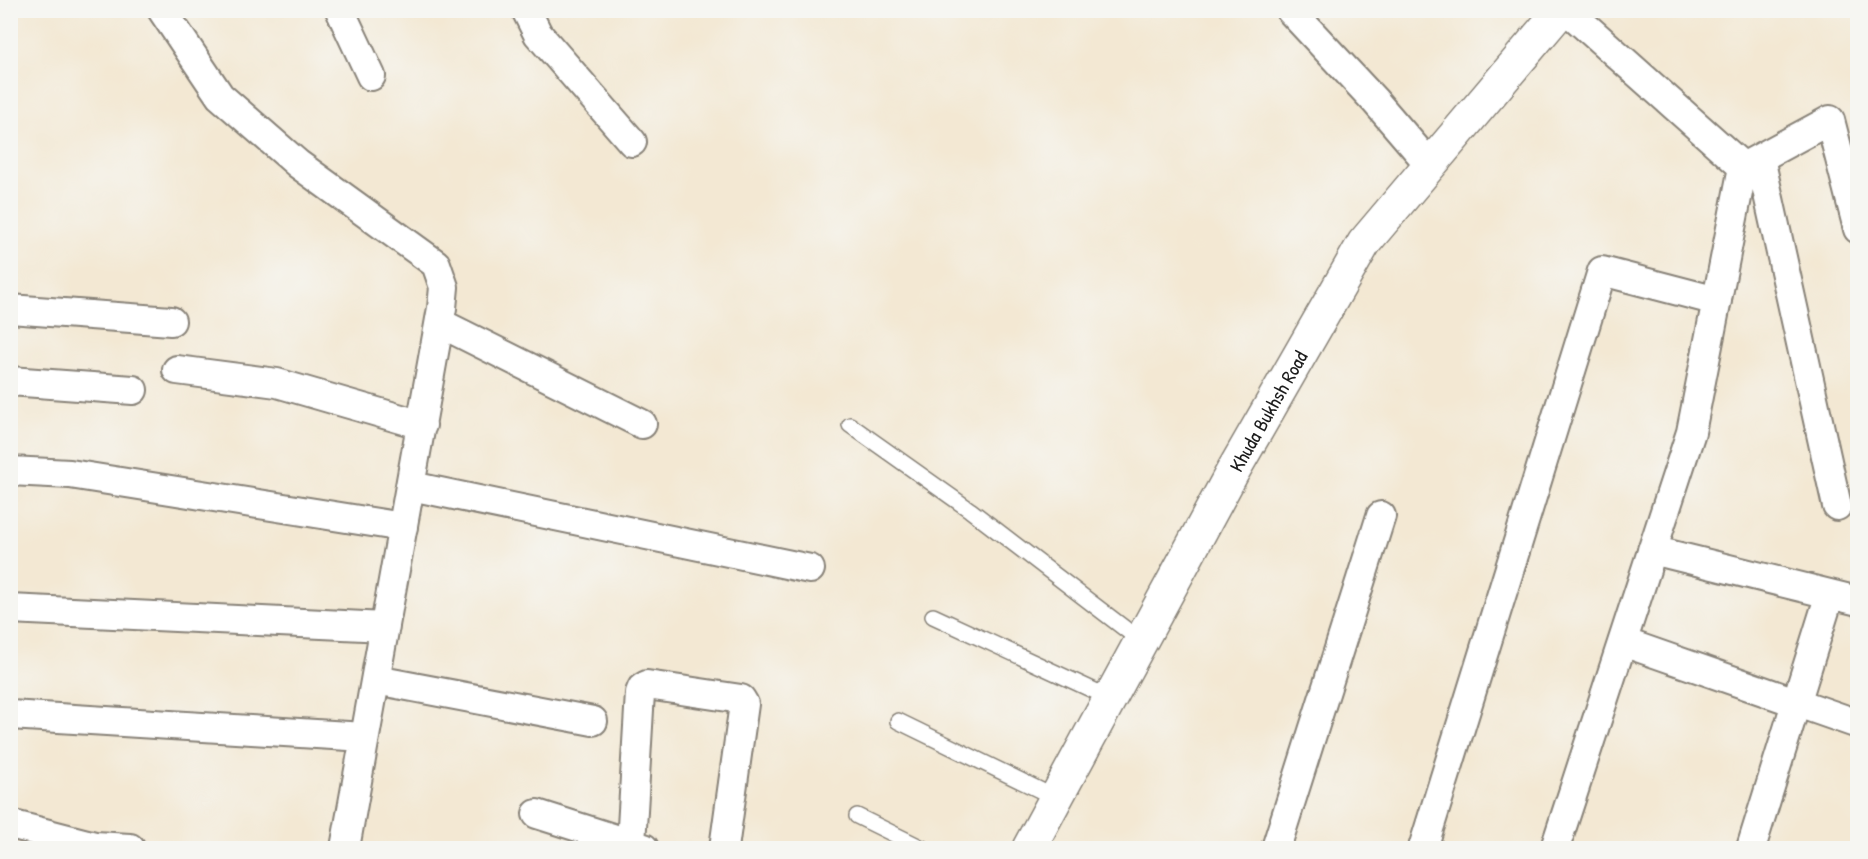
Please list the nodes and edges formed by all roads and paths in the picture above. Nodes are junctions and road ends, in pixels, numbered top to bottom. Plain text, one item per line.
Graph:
1 (162, 10) edge
2 (340, 10) edge
3 (526, 10) edge
4 (1290, 10) edge
5 (1561, 10) edge
6 (1567, 10) edge
7 (371, 76) dead end
8 (632, 142) dead end
9 (1752, 163) junction
10 (1430, 165) junction
11 (1857, 229) edge
12 (1717, 301) junction
13 (10, 309) edge
14 (171, 321) dead end
15 (440, 323) junction
16 (177, 370) dead end
17 (10, 381) edge
18 (134, 390) dead end
19 (422, 424) junction
20 (642, 424) dead end
21 (850, 425) dead end
22 (10, 471) edge
23 (411, 486) junction
24 (1837, 506) dead end
25 (1381, 516) dead end
26 (403, 527) junction
27 (1652, 550) junction
28 (810, 569) dead end
29 (1830, 594) junction
30 (1857, 601) edge
31 (10, 609) edge
32 (933, 616) dead end
33 (385, 627) junction
34 (1141, 640) junction
35 (1623, 642) junction
36 (375, 680) junction
37 (1110, 698) junction
38 (1797, 702) junction
39 (10, 715) edge
40 (593, 721) dead end
41 (898, 721) dead end
42 (1857, 724) edge
43 (365, 737) junction
44 (1056, 798) junction
45 (537, 814) dead end
46 (857, 816) dead end
47 (10, 824) edge
48 (637, 846) edge
49 (130, 849) edge
50 (345, 849) edge
51 (723, 849) edge
52 (922, 849) edge
53 (1029, 849) edge
54 (1276, 849) edge
55 (1423, 849) edge
56 (1555, 849) edge
57 (1752, 849) edge

1 - 15 street
2 - 7 street
3 - 8 street
4 - 10 street
5 - 10 street, Khuda Bukhsh Road
6 - 9 street
9 - 11 street
9 - 12 street
9 - 24 street
10 - 34 street, Khuda Bukhsh Road
12 - 27 street
12 - 55 street
13 - 14 street
15 - 19 street
15 - 20 street
16 - 19 street
17 - 18 street
19 - 23 street
21 - 34 lane
22 - 26 street
23 - 26 street
23 - 28 street
25 - 54 street
26 - 33 street
27 - 29 street
27 - 35 street
29 - 30 street
29 - 38 street
31 - 33 street
32 - 37 lane
33 - 36 street
34 - 37 street, Khuda Bukhsh Road
35 - 38 street
35 - 56 street
36 - 40 street
36 - 43 street
37 - 44 street, Khuda Bukhsh Road
38 - 42 street
38 - 57 street
39 - 43 street
41 - 44 lane
43 - 50 street
44 - 53 street, Khuda Bukhsh Road
45 - 48 street
46 - 52 lane
47 - 49 street
48 - 51 street

